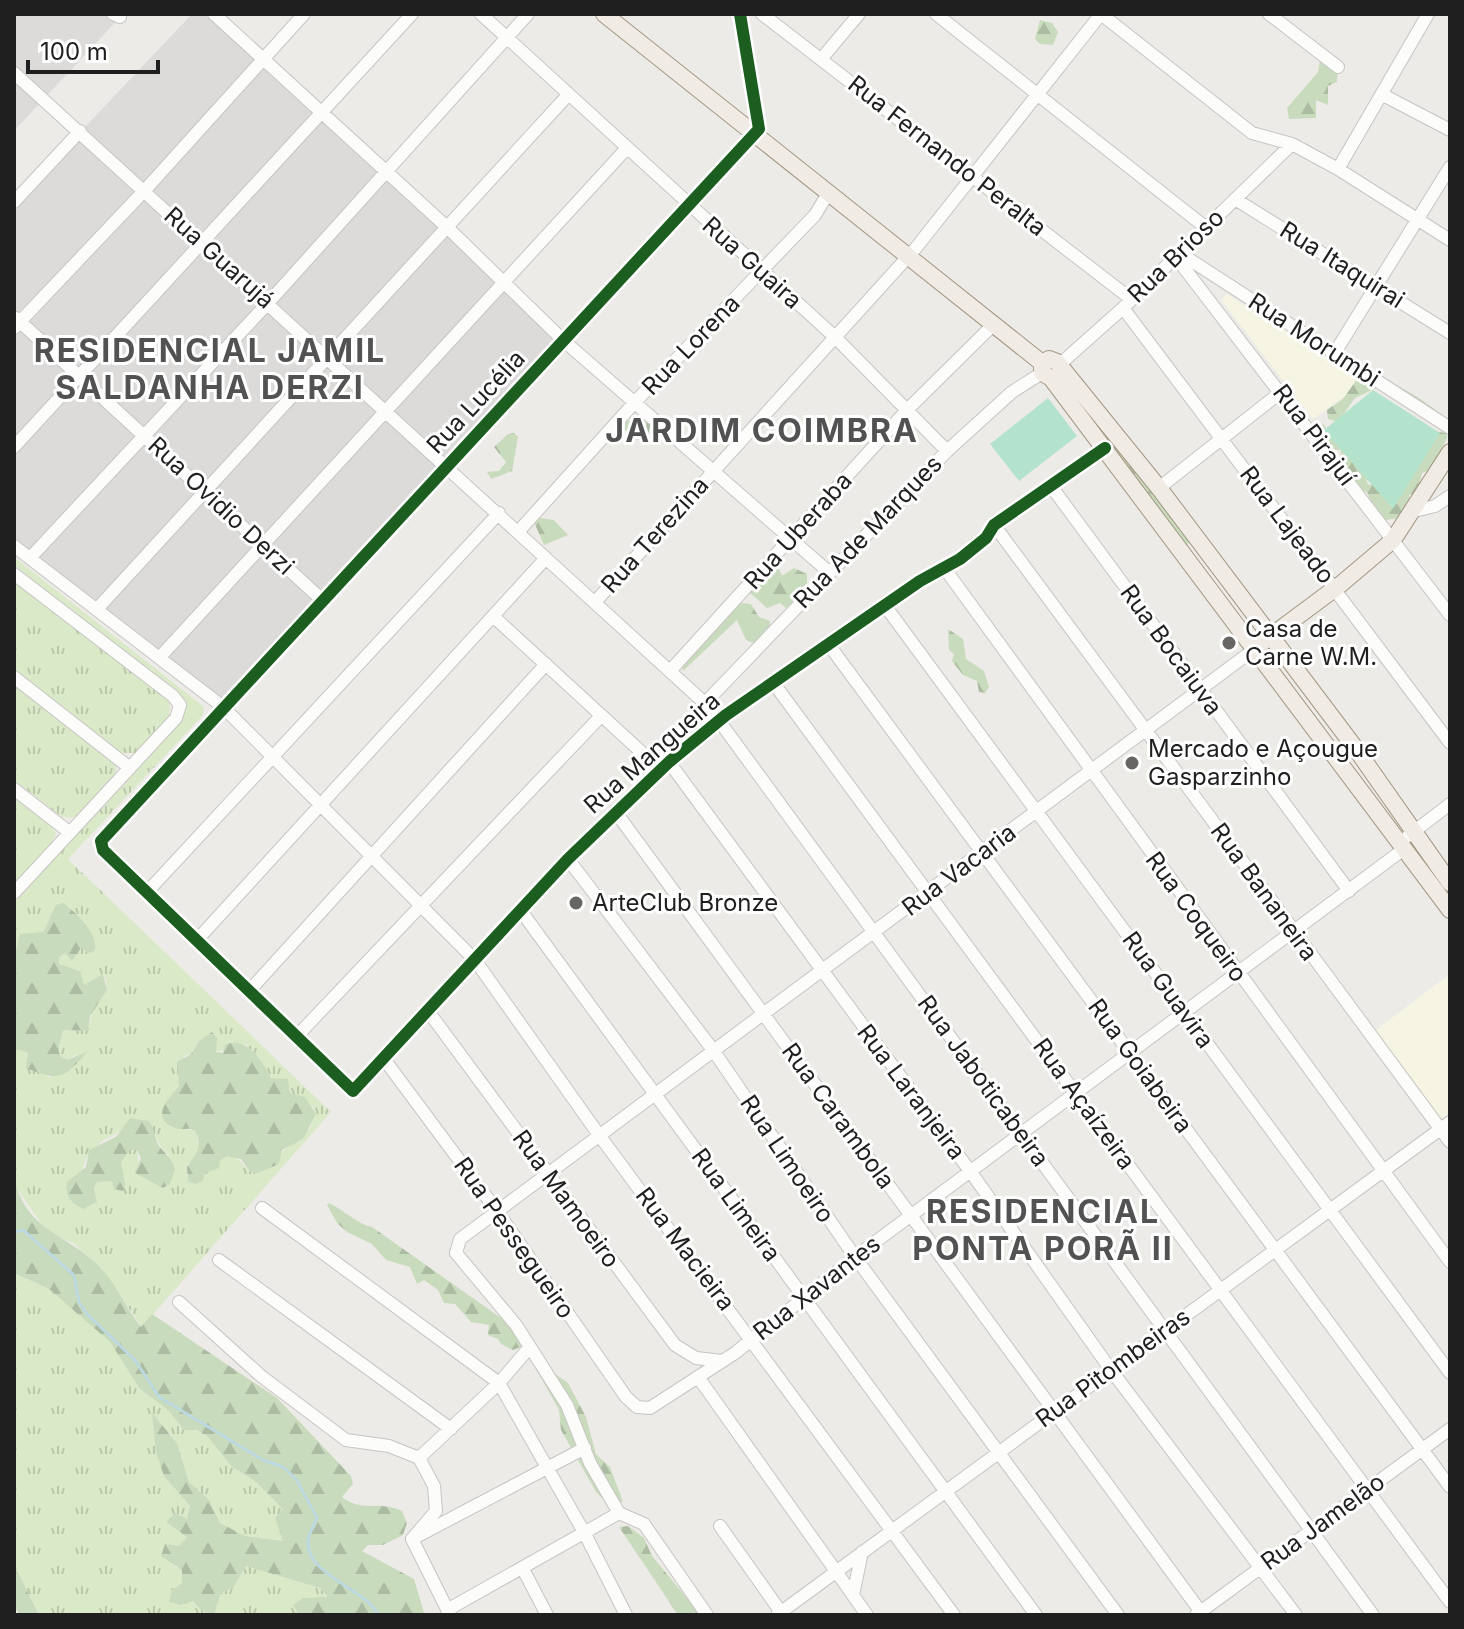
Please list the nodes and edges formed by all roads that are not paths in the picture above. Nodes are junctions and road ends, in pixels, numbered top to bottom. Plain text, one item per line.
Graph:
1 (214, 14) edge
2 (304, 14) edge
3 (412, 14) edge
4 (481, 14) edge
5 (528, 14) edge
6 (604, 14) edge
7 (740, 14) edge
8 (762, 14) edge
9 (859, 14) edge
10 (936, 14) edge
11 (1101, 14) edge
12 (1269, 14) edge
13 (1428, 14) edge
14 (506, 37) junction
15 (822, 58) junction
16 (263, 59) junction
17 (1338, 67) dead end
18 (14, 73) edge
19 (1038, 94) junction
20 (568, 95) junction
21 (1383, 95) junction
22 (322, 113) junction
23 (757, 130) junction
24 (1450, 130) edge
25 (80, 131) junction
26 (1292, 144) junction
27 (627, 148) junction
28 (1450, 167) edge
29 (1338, 169) junction
30 (386, 172) junction
31 (973, 176) junction
32 (145, 190) junction
33 (829, 192) junction
34 (1235, 199) junction
35 (14, 202) edge
36 (689, 206) junction
37 (1418, 219) junction
38 (1205, 227) junction
39 (449, 229) junction
40 (1450, 240) edge
41 (202, 242) junction
42 (1177, 254) junction
43 (909, 255) junction
44 (762, 273) junction
45 (504, 283) junction
46 (1376, 286) junction
47 (268, 303) junction
48 (1127, 304) junction
49 (16, 322) edge
50 (994, 324) junction
51 (1450, 333) edge
52 (836, 338) junction
53 (564, 341) junction
54 (1334, 354) junction
55 (328, 357) junction
56 (1049, 370) junction
57 (80, 377) junction
58 (1281, 392) junction
59 (635, 402) junction
60 (907, 410) junction
61 (387, 411) junction
62 (1450, 428) edge
63 (143, 435) junction
64 (1221, 439) junction
65 (14, 447) edge
66 (1105, 448) junction
67 (947, 451) junction
68 (1450, 452) edge
69 (447, 466) junction
70 (713, 471) junction
71 (1051, 486) junction
72 (1159, 488) junction
73 (204, 491) junction
74 (1450, 496) edge
75 (1414, 511) junction
76 (499, 513) junction
77 (994, 525) junction
78 (518, 532) junction
79 (792, 540) junction
80 (1393, 540) junction
81 (263, 545) junction
82 (14, 546) edge
83 (30, 558) junction
84 (546, 558) junction
85 (945, 569) junction
86 (830, 573) junction
87 (14, 574) edge
88 (1335, 589) junction
89 (321, 599) junction
90 (595, 602) junction
91 (886, 607) junction
92 (98, 608) junction
93 (1448, 610) edge
94 (494, 617) junction
95 (1271, 636) junction
96 (829, 645) junction
97 (1256, 648) junction
98 (161, 656) junction
99 (546, 664) junction
100 (670, 671) junction
101 (14, 677) edge
102 (775, 685) junction
103 (1200, 689) junction
104 (705, 703) junction
105 (223, 707) junction
106 (601, 716) junction
107 (717, 722) junction
108 (1145, 730) junction
109 (1450, 743) edge
110 (272, 756) junction
111 (665, 766) junction
112 (130, 768) junction
113 (1090, 772) junction
114 (14, 789) edge
115 (1450, 804) edge
116 (322, 806) junction
117 (1038, 810) junction
118 (615, 811) junction
119 (69, 832) junction
120 (1406, 842) junction
121 (984, 851) junction
122 (372, 856) junction
123 (568, 859) junction
124 (1450, 883) edge
125 (148, 891) junction
126 (1349, 891) junction
127 (930, 892) junction
128 (14, 893) edge
129 (421, 903) junction
130 (1450, 910) edge
131 (521, 911) junction
132 (1294, 932) junction
133 (876, 933) junction
134 (197, 940) junction
135 (475, 960) junction
136 (821, 973) junction
137 (1237, 974) junction
138 (250, 990) junction
139 (428, 1011) junction
140 (1184, 1013) junction
141 (764, 1015) junction
142 (296, 1037) junction
143 (713, 1050) junction
144 (1130, 1053) junction
145 (384, 1059) junction
146 (655, 1093) junction
147 (1075, 1093) junction
148 (1445, 1125) edge
149 (1020, 1134) junction
150 (599, 1135) junction
151 (1450, 1142) edge
152 (1383, 1170) junction
153 (970, 1171) junction
154 (548, 1173) junction
155 (262, 1208) dead end
156 (1331, 1209) junction
157 (497, 1211) junction
158 (911, 1215) junction
159 (1276, 1249) junction
160 (855, 1257) junction
161 (219, 1260) dead end
162 (1450, 1262) edge
163 (1221, 1289) junction
164 (802, 1298) junction
165 (179, 1302) dead end
166 (1165, 1330) junction
167 (753, 1338) junction
168 (529, 1348) junction
169 (722, 1361) junction
170 (1111, 1370) junction
171 (1450, 1373) edge
172 (698, 1377) junction
173 (499, 1383) junction
174 (650, 1408) joint
175 (1055, 1411) junction
176 (451, 1429) junction
177 (1450, 1429) edge
178 (585, 1448) junction
179 (1422, 1449) junction
180 (999, 1452) junction
181 (419, 1458) junction
182 (545, 1468) junction
183 (1450, 1487) edge
184 (1367, 1490) junction
185 (947, 1492) junction
186 (619, 1513) junction
187 (720, 1526) dead end
188 (892, 1531) junction
189 (1311, 1531) junction
190 (585, 1534) junction
191 (412, 1539) junction
192 (862, 1552) junction
193 (1261, 1567) junction
194 (523, 1569) junction
195 (836, 1571) junction
196 (853, 1595) junction
197 (1450, 1602) edge
198 (449, 1612) edge
199 (780, 1614) edge
200 (1200, 1614) edge
201 (547, 1615) edge
202 (626, 1615) edge
203 (707, 1615) edge
204 (867, 1615) edge
205 (954, 1615) edge
206 (1036, 1615) edge
207 (1118, 1615) edge
208 (1296, 1615) edge
209 (1373, 1615) edge

1 - 16 street
2 - 16 street
3 - 22 street
4 - 14 street, Rua Guaira
5 - 14 street
6 - 23 main road
7 - 23 street
8 - 15 street, Rua Fernando Peralta
9 - 15 street
10 - 19 street
11 - 19 street, Rua Terezina
11 - 26 street
12 - 17 street
13 - 21 street
14 - 20 street, Rua Guaira
14 - 30 street
15 - 31 street, Rua Fernando Peralta
16 - 22 street
16 - 32 street
18 - 25 street, Rua Guarujá
19 - 31 street, Rua Terezina
19 - 38 street
20 - 27 street, Rua Guaira
20 - 39 street
21 - 24 street
21 - 29 street
22 - 30 street
22 - 41 street
23 - 33 main road
23 - 36 street, Rua Lucélia
25 - 32 street, Rua Guarujá
25 - 35 street
26 - 29 street
26 - 34 street, Rua Brioso
27 - 36 street, Rua Guaira
27 - 45 street
28 - 37 street
29 - 37 street
30 - 39 street
30 - 47 street
31 - 43 street, Rua Terezina
31 - 48 street, Rua Fernando Peralta
32 - 41 street, Rua Guarujá
32 - 49 street
33 - 43 main road
33 - 44 street, Rua Lorena
34 - 38 street, Rua Brioso
34 - 46 street, Rua Itaquirai
36 - 44 street, Rua Guaira
36 - 53 street, Rua Lucélia
37 - 40 street
37 - 46 street
38 - 42 street, Rua Brioso
39 - 45 street
39 - 55 street
41 - 47 street, Rua Guarujá
41 - 57 street
42 - 48 street, Rua Brioso
42 - 54 street, Rua Morumbi
42 - 58 street, Rua Pirajuí
43 - 50 main road
43 - 52 street, Rua Terezina
44 - 52 street, Rua Guaira
44 - 59 street, Rua Lorena
45 - 53 street
45 - 61 street
46 - 51 street, Rua Itaquirai
46 - 54 street
47 - 55 street, Rua Guarujá
47 - 63 street
48 - 56 street, Rua Brioso
48 - 64 street, Rua Lajeado
49 - 57 street, Rua Ovidio Derzi
50 - 56 main road
50 - 60 street, Rua Uberaba
52 - 60 street, Rua Guaira
52 - 70 street, Rua Terezina
53 - 59 street
53 - 69 street, Rua Lucélia
54 - 62 street, Rua Morumbi
55 - 61 street, Rua Guarujá
55 - 73 street
56 - 66 main road
56 - 67 street, Rua Ade Marques
56 - 72 main road
57 - 63 street, Rua Ovidio Derzi
57 - 65 street
58 - 64 street
58 - 80 street, Rua Pirajuí
59 - 70 street
59 - 78 street, Rua Lorena
60 - 67 street, Rua Guaira
60 - 79 street, Rua Uberaba
61 - 69 street, Rua Guarujá
61 - 81 street
63 - 73 street, Rua Ovidio Derzi
63 - 83 street
64 - 72 street
64 - 88 street, Rua Lajeado
66 - 71 street, Rua Mangueira
66 - 97 main road
67 - 86 street, Rua Ade Marques
68 - 75 main road, Rua Vacaria
69 - 76 street, Rua Guarujá
69 - 89 street, Rua Lucélia
70 - 79 street
70 - 90 street, Rua Terezina
71 - 77 street, Rua Mangueira
71 - 103 street, Rua Bocaiuva
72 - 95 main road
73 - 81 street, Rua Ovidio Derzi
73 - 92 street
74 - 75 street
75 - 80 main road, Rua Vacaria
76 - 78 street, Rua Guarujá
76 - 110 street
77 - 85 street, Rua Mangueira
77 - 108 street, Rua Bananeira
78 - 84 street, Rua Guarujá
79 - 86 street
79 - 100 street, Rua Uberaba
80 - 88 main road, Rua Vacaria
80 - 93 street, Rua Pirajuí
81 - 89 street, Rua Ovidio Derzi
81 - 98 street
82 - 83 street, Rua Macieira
83 - 92 street, Rua Macieira
84 - 90 street, Rua Guarujá
84 - 94 street
85 - 91 street, Rua Mangueira
85 - 113 street, Rua Coqueiro
86 - 104 street, Rua Ade Marques
87 - 112 street
88 - 95 main road, Rua Vacaria
88 - 109 street, Rua Lajeado
89 - 105 street, Rua Lucélia
90 - 100 street, Rua Guarujá
91 - 96 street, Rua Mangueira
91 - 117 street, Rua Guavira
92 - 98 street, Rua Macieira
94 - 99 street, Rua Laranjeira
94 - 116 street
95 - 97 main road, Rua Vacaria
95 - 120 main road
96 - 102 street, Rua Mangueira
96 - 121 street, Rua Goiabeira
97 - 103 street, Rua Vacaria
97 - 120 main road
98 - 105 street, Rua Macieira
99 - 106 street, Rua Laranjeira
99 - 122 street
100 - 104 street, Rua Guarujá
101 - 112 street
102 - 107 street, Rua Mangueira
102 - 127 street, Rua Açaízeira
103 - 108 street, Rua Vacaria
103 - 126 street, Rua Bocaiuva
104 - 107 street, Rua Jaboticabeira
105 - 110 street, Rua Macieira
105 - 125 street, Rua Lucélia
106 - 111 street, Rua Laranjeira
106 - 129 street
107 - 111 street, Rua Mangueira
107 - 133 street, Rua Jaboticabeira
108 - 113 street, Rua Vacaria
108 - 132 street, Rua Bananeira
110 - 116 street, Rua Macieira
110 - 125 street
111 - 118 street, Rua Mangueira
111 - 136 street, Rua Laranjeira
112 - 119 street
113 - 117 street, Rua Vacaria
113 - 137 street, Rua Coqueiro
114 - 119 street
115 - 120 street, Rua Xavantes
116 - 122 street, Rua Macieira
116 - 134 street
117 - 121 street, Rua Vacaria
117 - 140 street, Rua Guavira
118 - 123 street, Rua Mangueira
118 - 141 street, Rua Carambola
119 - 128 street
120 - 124 main road
120 - 126 street, Rua Xavantes
120 - 130 main road
121 - 127 street, Rua Vacaria
121 - 144 street, Rua Goiabeira
122 - 129 street, Rua Macieira
122 - 138 street
123 - 131 street, Rua Mangueira
123 - 143 street, Rua Limoeiro
125 - 134 street
126 - 132 street, Rua Xavantes
127 - 133 street, Rua Vacaria
127 - 147 street, Rua Açaízeira
129 - 135 street, Rua Macieira
129 - 142 street
131 - 135 street, Rua Mangueira
131 - 146 street, Rua Limeira
132 - 137 street, Rua Xavantes
132 - 148 street, Rua Bananeira
133 - 136 street, Rua Vacaria
133 - 149 street, Rua Jaboticabeira
134 - 138 street
135 - 139 street, Rua Mangueira
135 - 150 street, Rua Macieira
136 - 141 street, Rua Vacaria
136 - 153 street, Rua Laranjeira
137 - 140 street, Rua Xavantes
137 - 152 street, Rua Coqueiro
138 - 142 street
139 - 145 street, Rua Mangueira
139 - 154 street, Rua Mamoeiro
140 - 144 street, Rua Xavantes
140 - 156 street, Rua Guavira
141 - 143 street, Rua Vacaria
141 - 158 street, Rua Carambola
142 - 145 street, Rua Mangueira
143 - 146 street, Rua Vacaria
143 - 160 street, Rua Limoeiro
144 - 147 street, Rua Xavantes
144 - 159 street, Rua Goiabeira
145 - 157 street, Rua Pessegueiro
146 - 150 street, Rua Vacaria
146 - 164 street, Rua Limeira
147 - 149 street, Rua Xavantes
147 - 163 street, Rua Açaízeira
148 - 151 street, Rua Bananeira
148 - 152 street, Rua Pitombeiras
149 - 153 street, Rua Xavantes
149 - 166 street, Rua Jaboticabeira
150 - 154 street, Rua Vacaria
150 - 167 street, Rua Macieira
152 - 156 street, Rua Pitombeiras
152 - 162 street, Rua Coqueiro
153 - 158 street, Rua Xavantes
153 - 170 street, Rua Laranjeira
154 - 157 street, Rua Vacaria
154 - 169 street, Rua Mamoeiro
155 - 173 street
156 - 159 street, Rua Pitombeiras
156 - 171 street, Rua Guavira
157 - 168 street, Rua Vacaria
157 - 174 street, Rua Pessegueiro
158 - 160 street, Rua Xavantes
158 - 175 street, Rua Carambola
159 - 163 street, Rua Pitombeiras
159 - 179 street, Rua Goiabeira
160 - 164 street, Rua Xavantes
160 - 180 street, Rua Limoeiro
161 - 176 street
163 - 166 street, Rua Pitombeiras
163 - 184 street, Rua Açaízeira
164 - 167 street, Rua Xavantes
164 - 185 street, Rua Limeira
165 - 181 street
166 - 170 street, Rua Pitombeiras
166 - 189 street, Rua Jaboticabeira
167 - 169 street, Rua Xavantes
167 - 188 street, Rua Macieira
168 - 173 street
168 - 178 street
169 - 172 street, Rua Xavantes
170 - 175 street, Rua Pitombeiras
170 - 193 street, Rua Laranjeira
172 - 174 street, Rua Xavantes
172 - 195 street
173 - 176 street
173 - 182 street
175 - 180 street, Rua Pitombeiras
175 - 200 street, Rua Carambola
176 - 181 street
177 - 179 street, Rua Jamelão
178 - 182 street
178 - 186 street
179 - 183 street, Rua Goiabeira
179 - 184 street, Rua Jamelão
180 - 185 street, Rua Pitombeiras
180 - 207 street, Rua Limoeiro
181 - 191 street
182 - 190 street
182 - 191 street
184 - 189 street, Rua Jamelão
184 - 197 street, Rua Açaízeira
185 - 188 street, Rua Pitombeiras
185 - 206 street, Rua Limeira
186 - 190 street
186 - 203 street
187 - 199 street
188 - 192 street, Rua Pitombeiras
188 - 205 street, Rua Macieira
189 - 193 street, Rua Jamelão
189 - 209 street, Rua Jaboticabeira
190 - 194 street
190 - 202 street
191 - 198 street
192 - 195 street, Rua Pitombeiras
192 - 196 street
193 - 200 street, Rua Jamelão
193 - 208 street, Rua Laranjeira
194 - 198 street
194 - 201 street
195 - 196 street
195 - 199 street, Rua Pitombeiras
196 - 204 street

